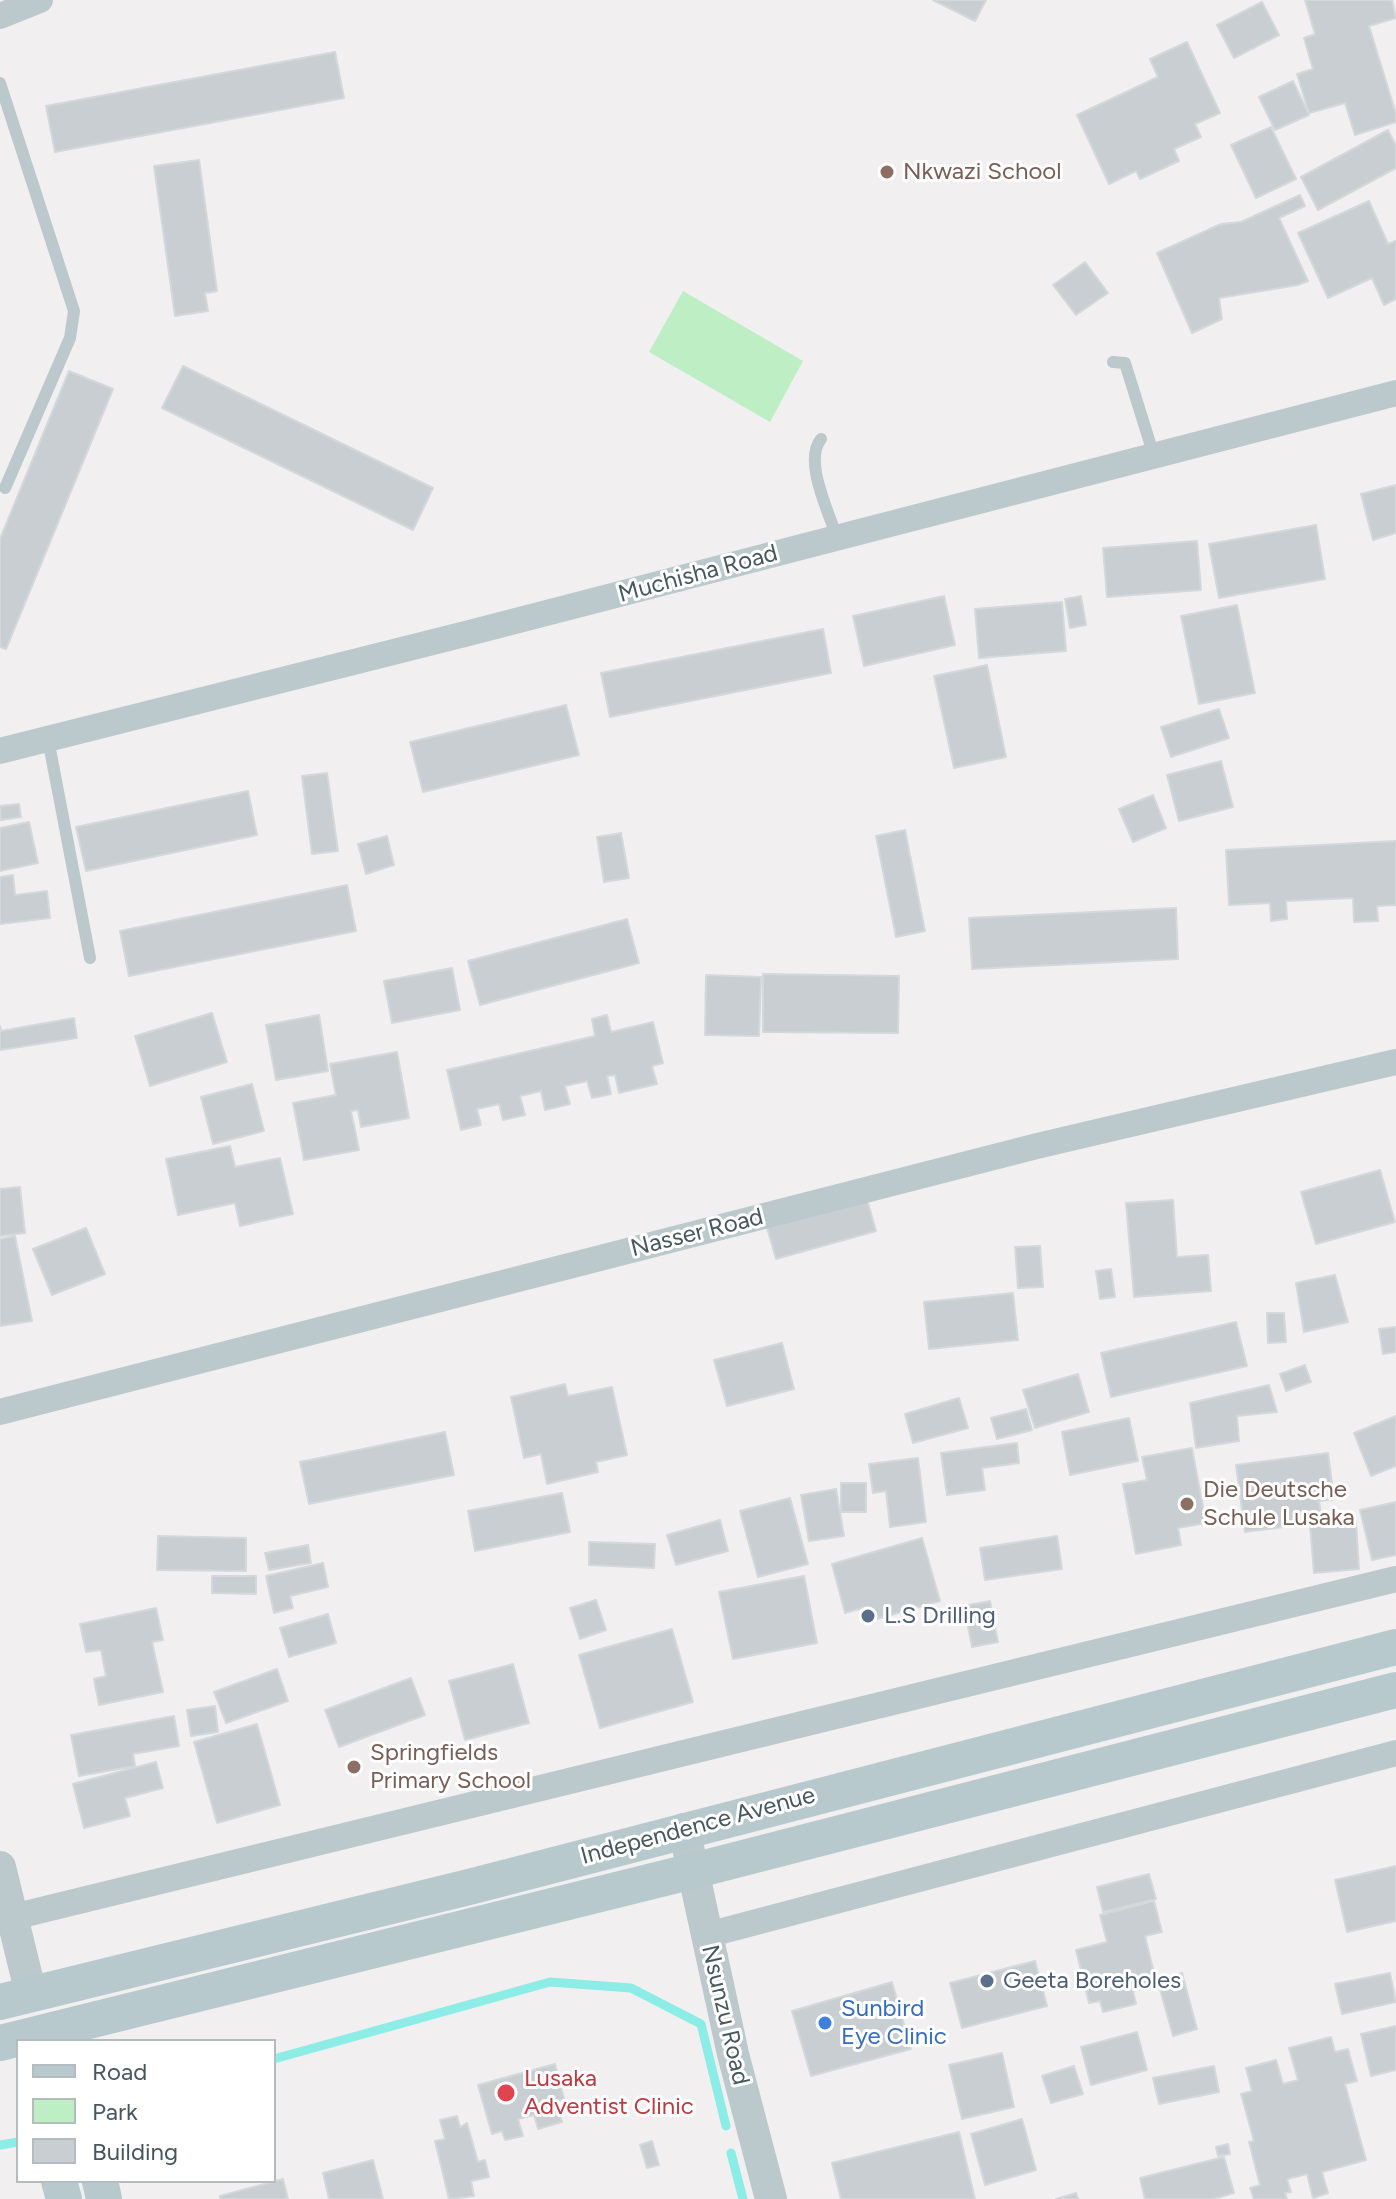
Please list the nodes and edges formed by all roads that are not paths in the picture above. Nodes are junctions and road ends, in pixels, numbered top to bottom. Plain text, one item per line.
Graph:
1 (40, 0) edge
2 (0, 16) edge
3 (0, 83) edge
4 (1113, 362) dead end
5 (1396, 393) edge
6 (821, 439) dead end
7 (1154, 456) junction
8 (5, 488) dead end
9 (837, 538) junction
10 (48, 739) junction
11 (0, 751) edge
12 (90, 958) dead end
13 (1396, 1062) edge
14 (0, 1412) edge
15 (1396, 1579) edge
16 (1396, 1647) edge
17 (1396, 1690) edge
18 (1396, 1753) edge
19 (684, 1829) junction
20 (0, 1867) edge
21 (693, 1871) junction
22 (13, 1917) junction
23 (707, 1935) junction
24 (16, 1998) edge
25 (35, 2038) edge
26 (771, 2199) edge

1 - 2 street
3 - 8 lane
4 - 7 lane
5 - 7 street, Muchisha Road
6 - 9 lane
7 - 9 street, Muchisha Road
9 - 10 street, Muchisha Road
10 - 11 street, Muchisha Road
10 - 12 lane
13 - 14 street, Nasser Road
15 - 22 street
16 - 19 main road, Independence Avenue
17 - 21 main road, Independence Avenue
18 - 23 street
19 - 21 street, Nsunzu Road
19 - 24 main road, Independence Avenue
20 - 22 street
21 - 23 street, Nsunzu Road
21 - 25 main road, Independence Avenue
22 - 24 street
23 - 26 street, Nsunzu Road
24 - 25 main road

